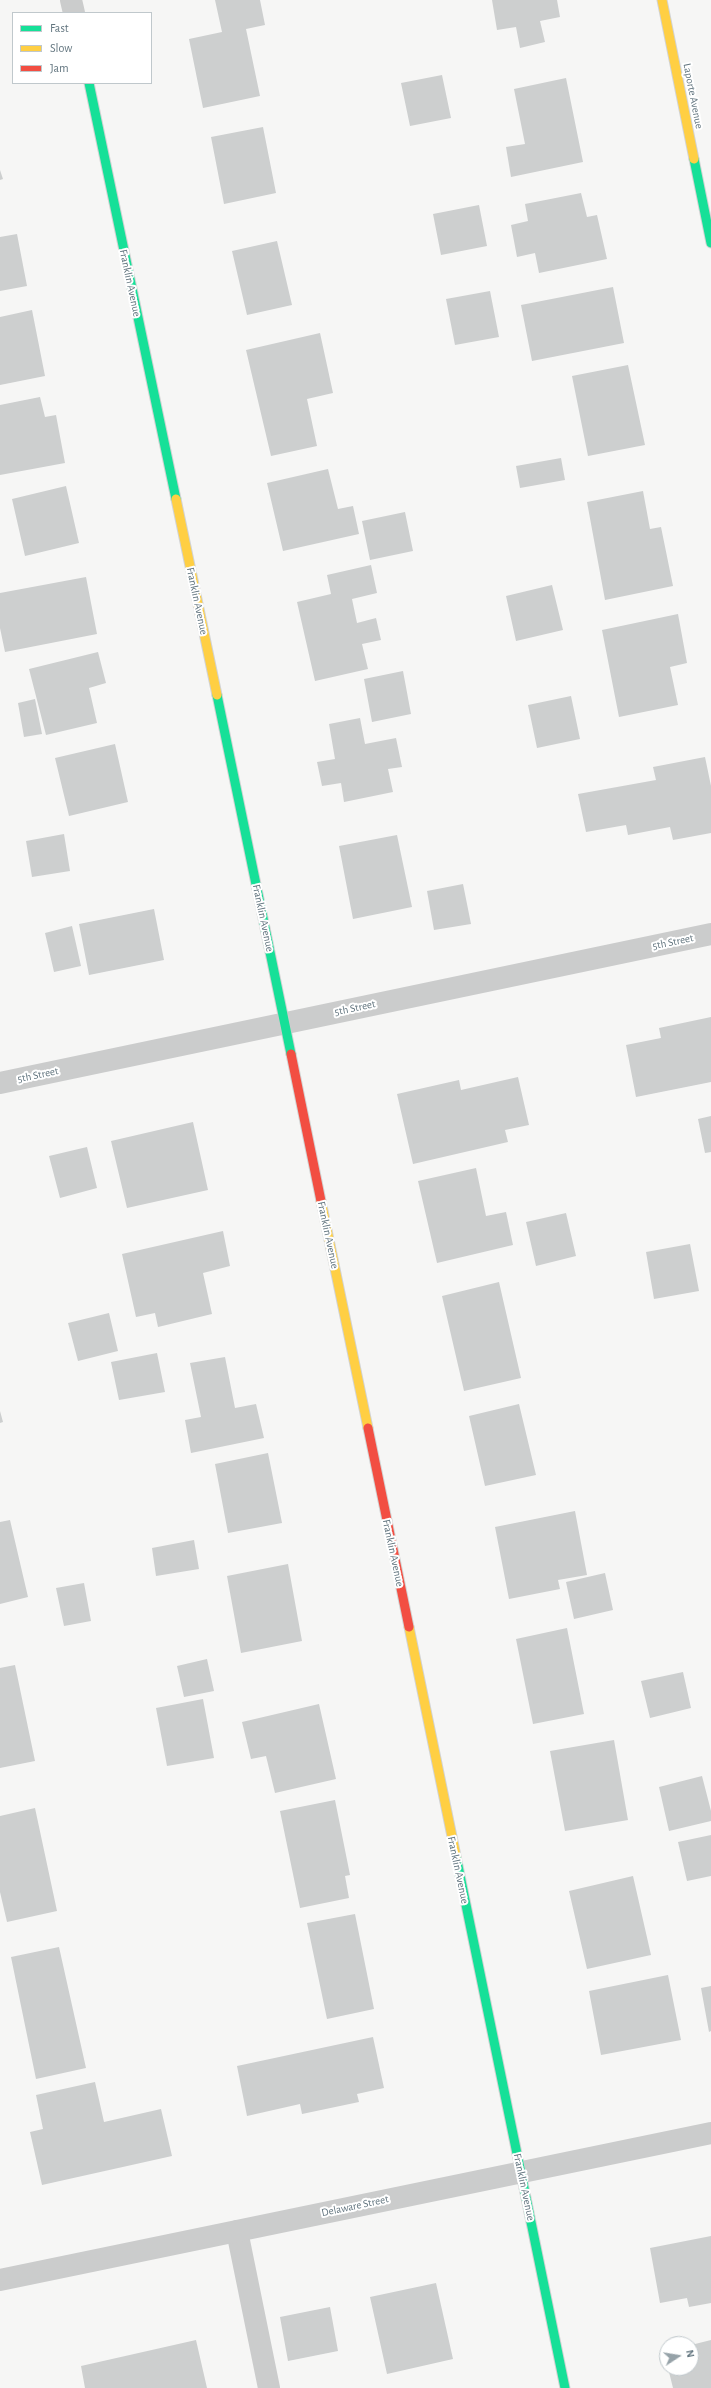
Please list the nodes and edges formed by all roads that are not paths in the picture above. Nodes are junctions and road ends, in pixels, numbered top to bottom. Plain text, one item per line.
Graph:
1 (71, 0) edge
2 (662, 0) edge
3 (74, 12) edge
4 (89, 84) edge
5 (711, 243) edge
6 (711, 934) edge
7 (285, 1023) junction
8 (0, 1083) edge
9 (711, 2133) edge
10 (520, 2172) junction
11 (237, 2231) junction
12 (0, 2280) edge
13 (269, 2388) edge
14 (564, 2388) edge

1 - 3 street
2 - 5 street, Laporte Avenue
4 - 7 street, Franklin Avenue
6 - 7 street, 5th Street
7 - 8 street, 5th Street
7 - 10 street, Franklin Avenue
9 - 10 street, Delaware Street
10 - 11 street, Delaware Street
10 - 14 street, Franklin Avenue
11 - 12 street, Delaware Street
11 - 13 street

